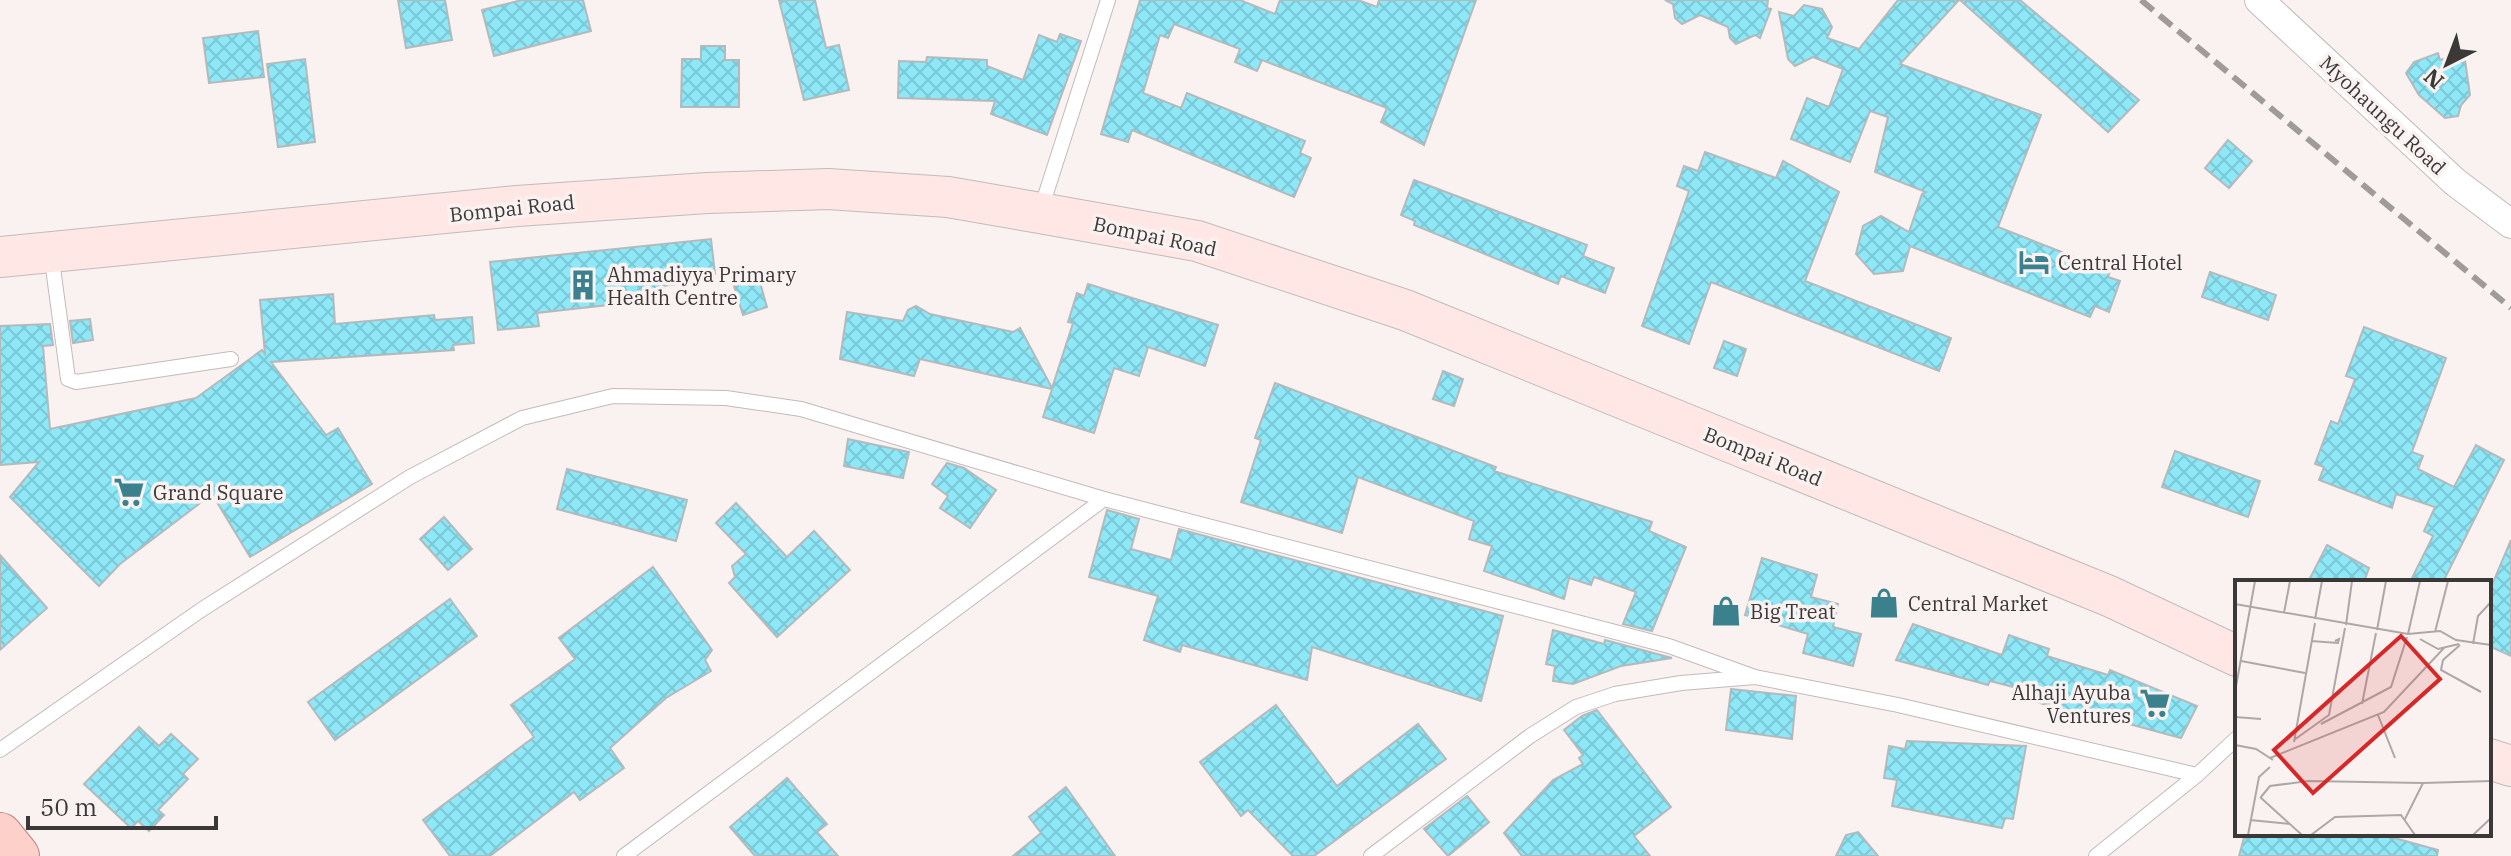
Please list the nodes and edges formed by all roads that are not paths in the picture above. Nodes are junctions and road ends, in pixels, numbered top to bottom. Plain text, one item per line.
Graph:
1 (1108, 0) edge
2 (2259, 0) edge
3 (1040, 213) junction
4 (2511, 224) edge
5 (51, 253) junction
6 (0, 257) edge
7 (231, 359) dead end
8 (1104, 499) junction
9 (2235, 655) edge
10 (1755, 677) junction
11 (2491, 736) edge
12 (2511, 738) edge
13 (2235, 740) edge
14 (0, 750) edge
15 (2491, 760) edge
16 (2511, 766) edge
17 (2197, 775) junction
18 (0, 835) edge
19 (17, 856) edge
20 (624, 856) edge
21 (1371, 856) edge
22 (2096, 856) edge

1 - 3 lane
2 - 4 street, Myohaungu Road
3 - 5 main road, Bompai Road
3 - 9 main road, Bompai Road
5 - 6 main road, Bompai Road
5 - 7 lane
8 - 10 lane
8 - 14 lane
8 - 20 lane
10 - 17 lane
10 - 21 lane
11 - 12 main road
13 - 17 lane
15 - 16 main road
17 - 22 lane
18 - 19 main road

